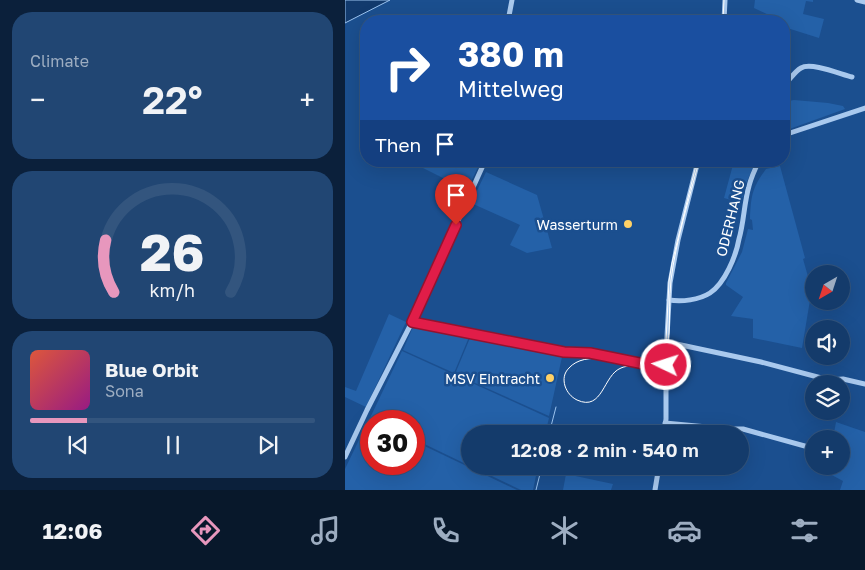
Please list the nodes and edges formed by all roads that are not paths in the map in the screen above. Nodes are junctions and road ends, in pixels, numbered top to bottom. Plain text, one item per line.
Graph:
1 (512, 0) edge
2 (725, 0) edge
3 (857, 0) edge
4 (865, 2) edge
5 (509, 15) edge
6 (724, 15) edge
7 (852, 77) dead end
8 (790, 80) edge
9 (865, 108) edge
10 (790, 133) edge
11 (482, 167) edge
12 (696, 167) edge
13 (757, 167) edge
14 (669, 300) junction
15 (412, 322) junction
16 (667, 342) junction
17 (666, 365) junction
18 (865, 384) edge
19 (665, 424) joint
20 (805, 446) edge
21 (345, 457) edge
22 (658, 475) edge
23 (655, 490) edge

1 - 5 street
2 - 6 street
3 - 4 street
7 - 8 street
9 - 10 street
11 - 15 street
12 - 14 street
13 - 14 street, ODERHANG
14 - 16 street
15 - 17 street
15 - 21 street
16 - 17 street
16 - 18 street
17 - 19 street
19 - 20 street
22 - 23 street

